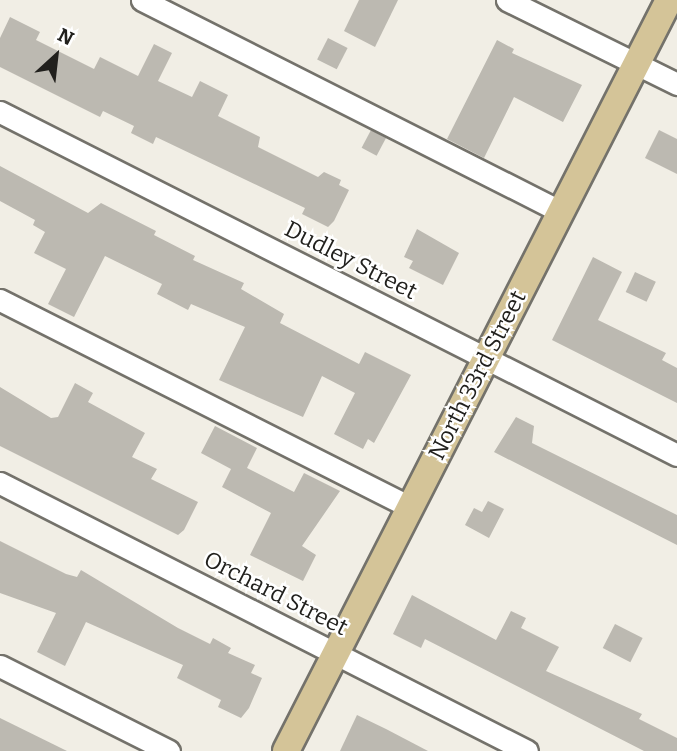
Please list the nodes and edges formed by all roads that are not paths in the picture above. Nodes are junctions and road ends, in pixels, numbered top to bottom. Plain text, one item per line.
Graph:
1 (142, 0) edge
2 (507, 0) edge
3 (669, 0) edge
4 (636, 64) junction
5 (677, 84) edge
6 (0, 112) edge
7 (561, 211) junction
8 (0, 300) edge
9 (486, 357) junction
10 (677, 455) edge
11 (0, 483) edge
12 (410, 507) junction
13 (336, 653) junction
14 (0, 666) edge
15 (169, 751) edge
16 (286, 751) edge
17 (527, 751) edge

1 - 7 street
2 - 4 street
3 - 4 main road, North 33rd Street
4 - 5 street
4 - 7 main road, North 33rd Street
6 - 9 street, Dudley Street
7 - 9 main road, North 33rd Street
8 - 12 street
9 - 10 street, Dudley Street
9 - 12 main road, North 33rd Street
11 - 13 street, Orchard Street
12 - 13 main road, North 33rd Street
13 - 16 main road, North 33rd Street
13 - 17 street, Orchard Street
14 - 15 street

